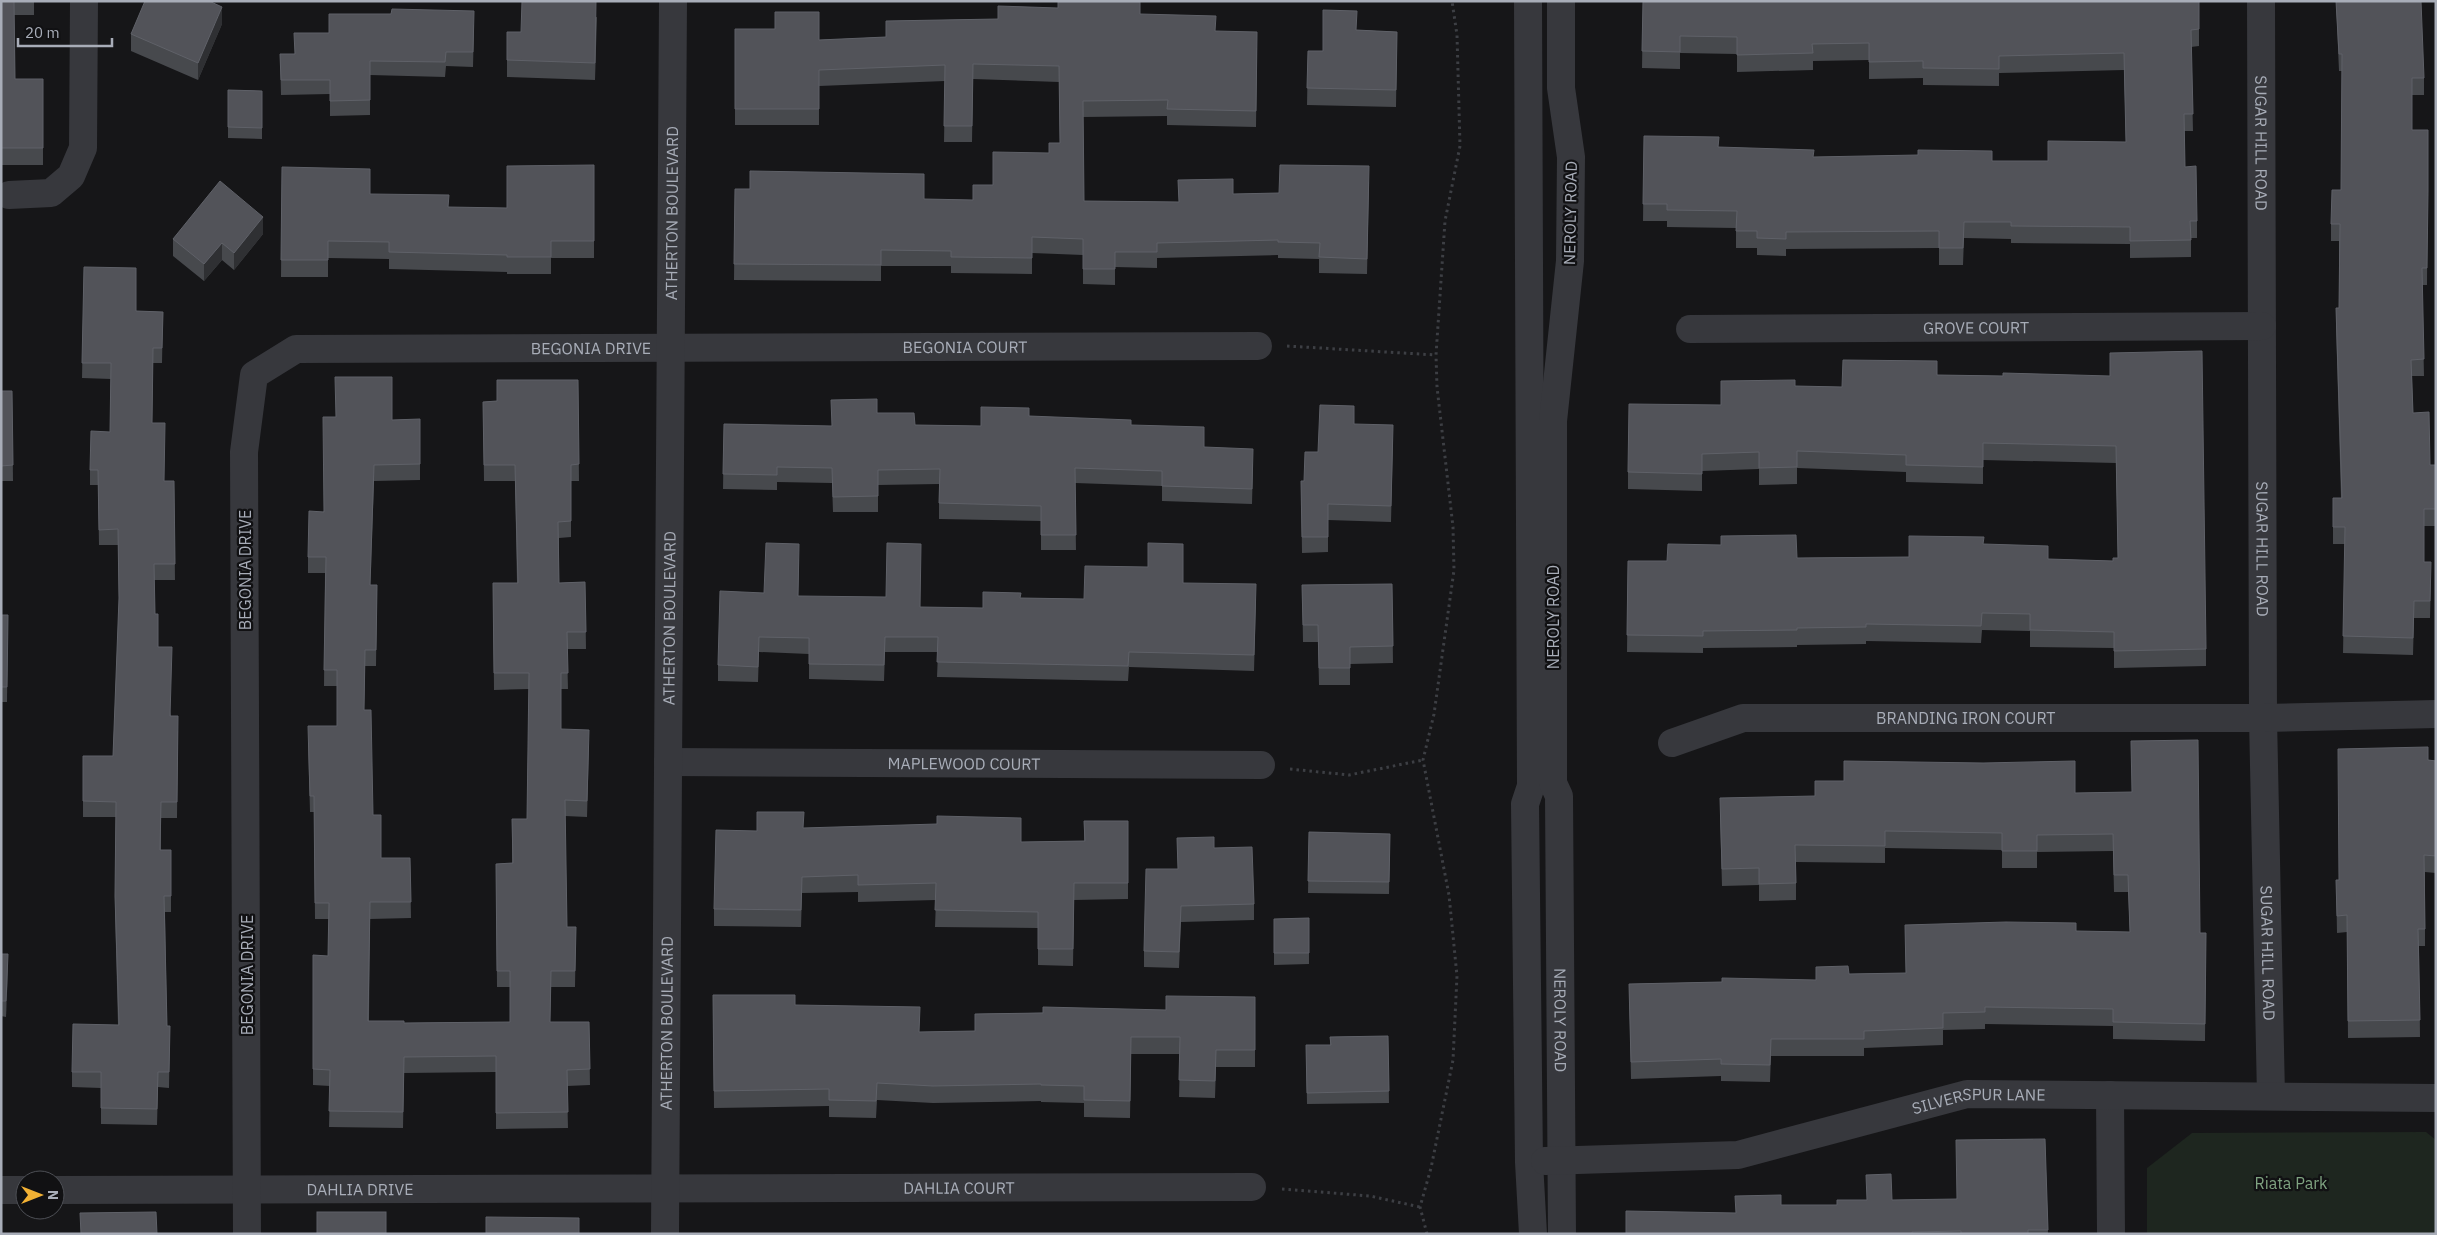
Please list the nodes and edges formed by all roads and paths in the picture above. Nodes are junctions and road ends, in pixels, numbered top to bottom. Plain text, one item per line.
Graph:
1 (84, 1) edge
2 (673, 1) edge
3 (1452, 1) edge
4 (1528, 1) edge
5 (1561, 1) edge
6 (2261, 1) edge
7 (9, 195) dead end
8 (2262, 326) junction
9 (1690, 329) dead end
10 (1258, 346) joint
11 (671, 349) junction
12 (1436, 355) junction
13 (2436, 714) edge
14 (2263, 718) junction
15 (1672, 743) dead end
16 (1423, 760) junction
17 (668, 762) junction
18 (1261, 765) joint
19 (2110, 1095) junction
20 (2271, 1096) junction
21 (2436, 1098) edge
22 (1563, 1161) junction
23 (1529, 1162) junction
24 (1252, 1187) joint
25 (1, 1190) edge
26 (15, 1190) edge
27 (65, 1190) edge
28 (248, 1190) junction
29 (665, 1190) junction
30 (1420, 1207) junction
31 (247, 1234) edge
32 (665, 1234) edge
33 (1427, 1234) edge
34 (1533, 1234) edge
35 (1562, 1234) edge
36 (2111, 1234) edge

1 - 7 street
2 - 11 street, ATHERTON BOULEVARD
3 - 12 path
4 - 23 street, NEROLY ROAD
5 - 22 street, NEROLY ROAD
6 - 8 street, SUGAR HILL ROAD
8 - 9 street, GROVE COURT
8 - 14 street, SUGAR HILL ROAD
10 - 11 street, BEGONIA COURT
10 - 12 path
11 - 17 street, ATHERTON BOULEVARD
11 - 28 street, BEGONIA DRIVE
12 - 16 path
13 - 14 street, BRANDING IRON COURT
14 - 15 street, BRANDING IRON COURT
14 - 20 street, SUGAR HILL ROAD
16 - 18 path
16 - 30 path
17 - 18 street, MAPLEWOOD COURT
17 - 29 street, ATHERTON BOULEVARD
19 - 20 street, SILVERSPUR LANE
19 - 22 street, SILVERSPUR LANE
19 - 36 street
20 - 21 street, SILVERSPUR LANE
22 - 23 street, SILVERSPUR LANE
22 - 35 street, NEROLY ROAD
23 - 34 street, NEROLY ROAD
24 - 29 street, DAHLIA COURT
24 - 30 path
25 - 26 street
27 - 28 street, DAHLIA DRIVE
28 - 29 street, DAHLIA DRIVE
28 - 31 street
29 - 32 street, ATHERTON BOULEVARD
30 - 33 path

